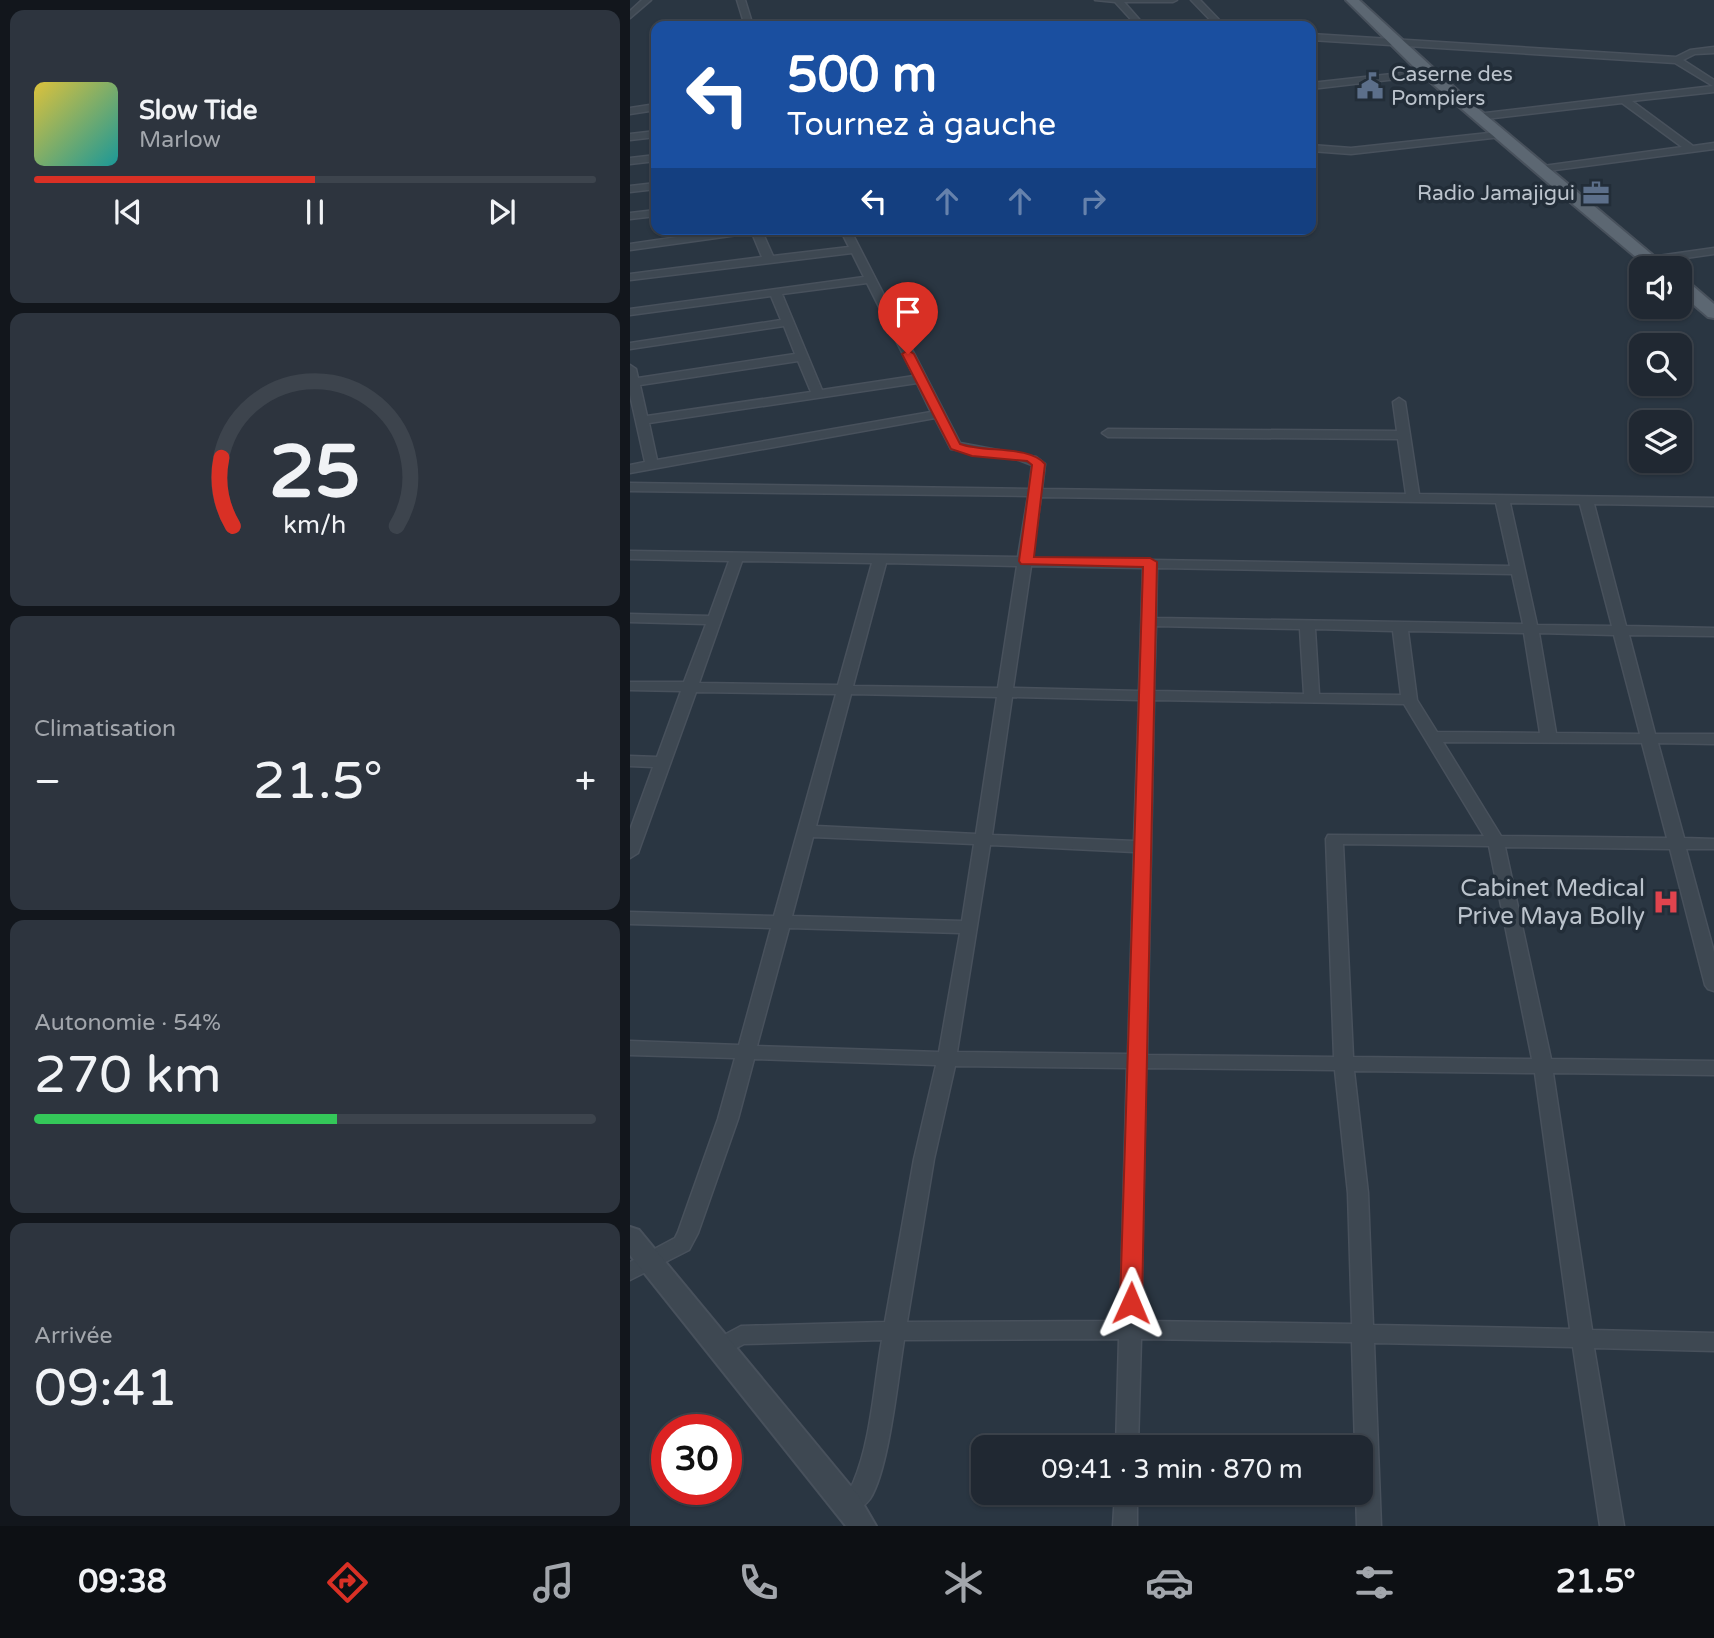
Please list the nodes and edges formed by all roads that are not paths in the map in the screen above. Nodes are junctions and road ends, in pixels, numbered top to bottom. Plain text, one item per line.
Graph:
1 (647, 0) edge
2 (741, 0) edge
3 (1099, 0) edge
4 (1117, 0) edge
5 (1173, 0) edge
6 (1195, 0) edge
7 (1352, 0) edge
8 (630, 15) edge
9 (747, 21) edge
10 (1136, 21) edge
11 (1216, 21) edge
12 (1316, 37) edge
13 (1392, 41) junction
14 (1714, 50) edge
15 (1676, 60) junction
16 (1428, 73) junction
17 (1316, 85) edge
18 (1714, 86) edge
19 (1623, 99) junction
20 (651, 108) edge
21 (630, 111) edge
22 (1478, 117) junction
23 (651, 135) edge
24 (1498, 135) junction
25 (630, 137) edge
26 (1714, 146) edge
27 (1316, 148) edge
28 (1691, 149) junction
29 (651, 159) edge
30 (630, 161) edge
31 (1541, 169) junction
32 (651, 187) edge
33 (630, 189) edge
34 (651, 214) edge
35 (630, 216) edge
36 (714, 235) edge
37 (759, 235) edge
38 (848, 235) edge
39 (630, 247) edge
40 (855, 248) junction
41 (1714, 251) edge
42 (1645, 256) edge
43 (1691, 256) edge
44 (769, 260) junction
45 (630, 277) edge
46 (870, 279) junction
47 (775, 292) junction
48 (1692, 295) edge
49 (630, 312) edge
50 (1714, 313) edge
51 (787, 322) junction
52 (630, 346) edge
53 (802, 357) junction
54 (631, 375) edge
55 (921, 379) junction
56 (818, 394) junction
57 (1399, 402) dead end
58 (939, 414) junction
59 (642, 420) junction
60 (1108, 433) dead end
61 (1404, 435) junction
62 (652, 465) junction
63 (630, 469) edge
64 (630, 487) edge
65 (1035, 492) junction
66 (1413, 498) junction
67 (1502, 499) junction
68 (1586, 500) junction
69 (1714, 502) edge
70 (630, 555) edge
71 (737, 556) junction
72 (880, 559) junction
73 (1026, 561) junction
74 (1150, 562) junction
75 (1518, 569) junction
76 (630, 618) edge
77 (714, 620) junction
78 (1149, 622) junction
79 (1307, 624) junction
80 (1400, 626) junction
81 (1531, 629) junction
82 (1620, 630) junction
83 (1714, 632) edge
84 (630, 687) edge
85 (690, 687) junction
86 (845, 690) junction
87 (1002, 694) junction
88 (1147, 695) junction
89 (1312, 697) junction
90 (1409, 700) junction
91 (1432, 737) junction
92 (1549, 738) junction
93 (1648, 739) junction
94 (1714, 739) edge
95 (630, 761) edge
96 (663, 762) junction
97 (636, 818) edge
98 (806, 831) junction
99 (982, 841) junction
100 (1496, 841) junction
101 (1676, 843) junction
102 (1714, 844) edge
103 (1143, 847) junction
104 (630, 853) edge
105 (630, 918) edge
106 (782, 922) junction
107 (970, 927) junction
108 (1714, 985) edge
109 (630, 1048) edge
110 (746, 1051) junction
111 (947, 1059) junction
112 (1137, 1061) junction
113 (1344, 1063) junction
114 (1544, 1066) junction
115 (1714, 1068) edge
116 (630, 1237) edge
117 (639, 1267) edge
118 (895, 1329) junction
119 (1130, 1330) junction
120 (1362, 1333) junction
121 (1581, 1338) junction
122 (1714, 1342) edge
123 (719, 1348) junction
124 (1127, 1435) edge
125 (1126, 1505) edge
126 (855, 1515) edge
127 (1125, 1526) edge
128 (1369, 1526) edge
129 (1612, 1526) edge

1 - 8 street
2 - 9 street
3 - 4 street
4 - 5 street
4 - 10 street
6 - 11 street
7 - 13 main road
12 - 13 street
13 - 15 street
13 - 16 main road
14 - 15 street
15 - 18 street
16 - 17 street
16 - 22 main road
18 - 19 street
19 - 22 street
19 - 28 street
20 - 21 street
22 - 24 main road
23 - 25 street
24 - 27 street
24 - 31 main road
26 - 28 street
28 - 31 street
29 - 30 street
31 - 42 main road
32 - 33 street
34 - 35 street
36 - 39 street
37 - 44 street
38 - 40 street
40 - 44 street
40 - 46 street
41 - 43 street
44 - 45 street
46 - 47 street
46 - 55 street
47 - 49 street
47 - 51 street
48 - 50 main road
51 - 52 street
51 - 53 street
53 - 54 street
53 - 56 street
54 - 59 street
55 - 56 street
55 - 58 street
56 - 59 street
57 - 61 street
58 - 62 street
58 - 65 street
59 - 62 street
60 - 61 street
61 - 66 street
62 - 63 street
64 - 65 street
65 - 66 street
65 - 73 street
66 - 67 street
67 - 68 street
67 - 75 street
68 - 69 street
68 - 82 street
70 - 71 street
71 - 72 street
71 - 77 street
72 - 73 street
72 - 86 street
73 - 74 street
73 - 87 street
74 - 75 street
74 - 78 street
75 - 81 street
76 - 77 street
77 - 85 street
78 - 79 street
78 - 88 street
79 - 80 street
79 - 89 street
80 - 81 street
80 - 90 street
81 - 82 street
81 - 92 street
82 - 83 street
82 - 93 street
84 - 85 street
85 - 86 street
85 - 96 street
86 - 87 street
86 - 98 street
87 - 88 street
87 - 99 street
88 - 89 street
88 - 103 street
89 - 90 street
90 - 91 street
91 - 92 street
91 - 100 street
92 - 93 street
93 - 94 street
93 - 101 street
95 - 96 street
96 - 97 street
97 - 104 street
98 - 99 street
98 - 106 street
99 - 103 street
99 - 107 street
100 - 101 street
100 - 113 street
100 - 114 street
101 - 102 street
101 - 108 street
103 - 112 street
105 - 106 street
106 - 107 street
106 - 110 street
107 - 111 street
109 - 110 street
110 - 111 street
110 - 117 street
111 - 112 street
111 - 118 street
112 - 113 street
112 - 119 street
113 - 114 street
113 - 120 street
114 - 115 street
114 - 121 street
116 - 117 street
117 - 123 street
118 - 119 street
118 - 123 street
118 - 126 street
119 - 120 street
119 - 124 street
120 - 121 street
120 - 128 street
121 - 122 street
121 - 129 street
123 - 126 street
125 - 127 street

